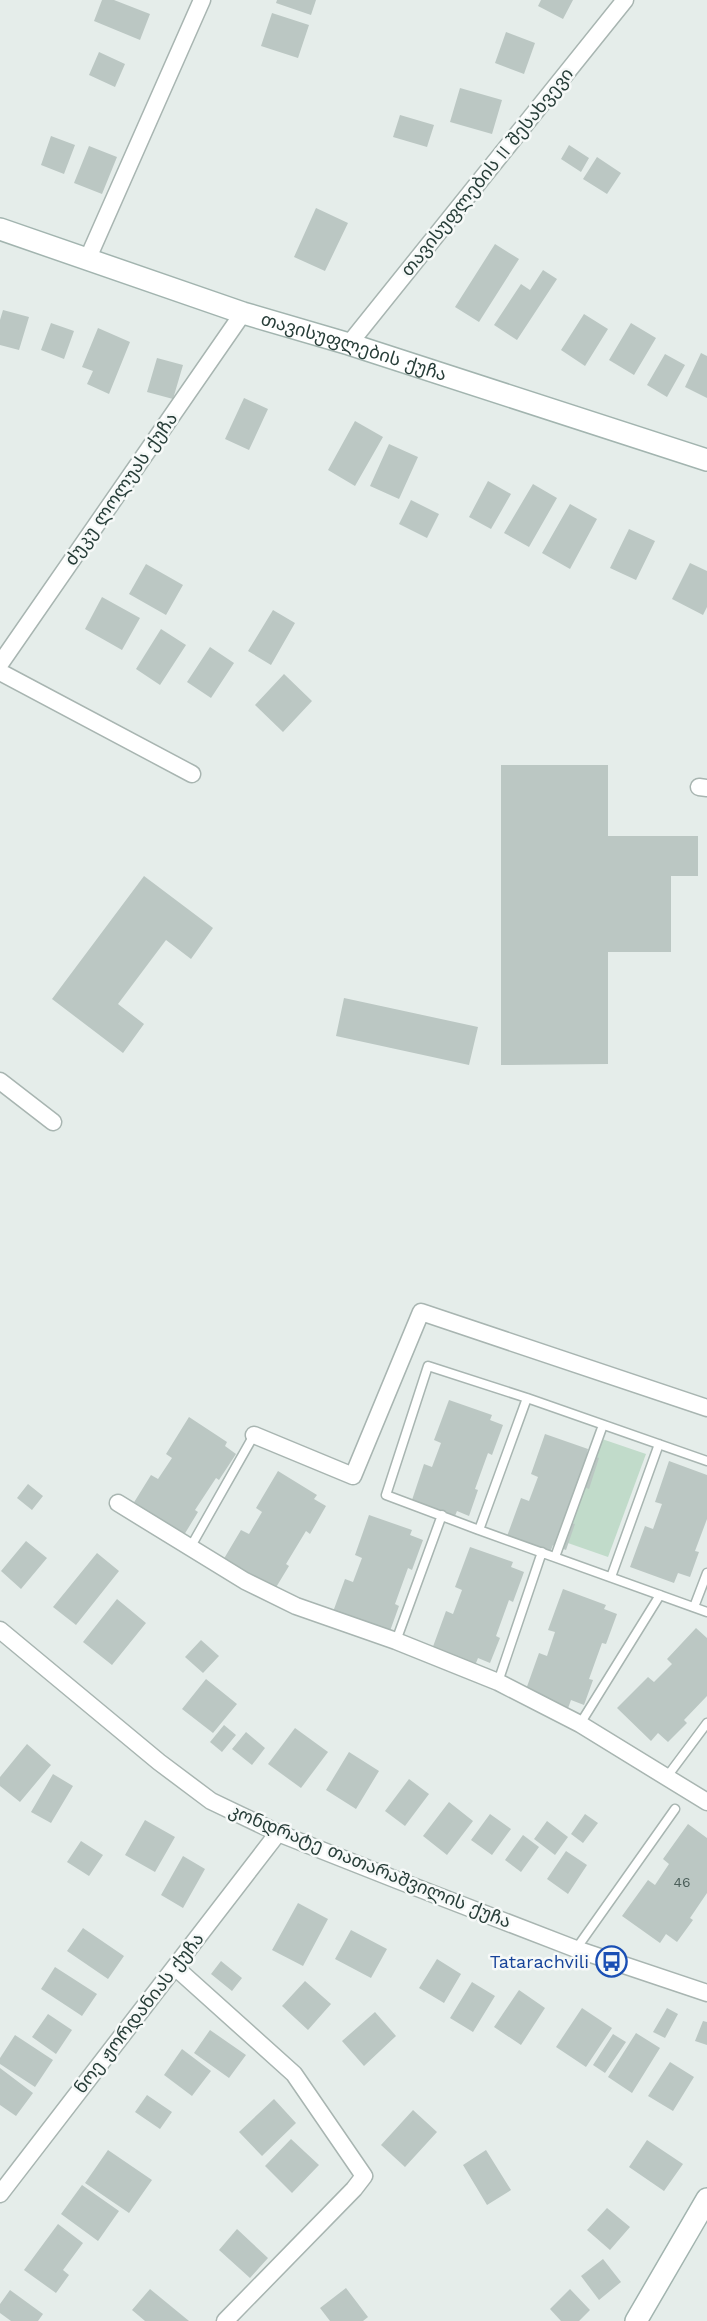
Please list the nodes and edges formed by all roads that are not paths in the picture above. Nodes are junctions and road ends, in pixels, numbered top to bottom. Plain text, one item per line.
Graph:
1 (202, 0) edge
2 (625, 0) edge
3 (0, 229) edge
4 (88, 258) junction
5 (243, 313) junction
6 (349, 344) junction
7 (707, 460) edge
8 (0, 664) edge
9 (0, 672) edge
10 (192, 774) dead end
11 (0, 1081) edge
12 (53, 1122) dead end
13 (527, 1398) junction
14 (707, 1408) edge
15 (603, 1425) junction
16 (254, 1435) joint
17 (659, 1444) junction
18 (707, 1461) edge
19 (118, 1503) dead end
20 (442, 1515) junction
21 (479, 1530) junction
22 (190, 1548) junction
23 (542, 1552) junction
24 (555, 1557) junction
25 (707, 1573) edge
26 (611, 1577) junction
27 (660, 1595) junction
28 (694, 1607) junction
29 (707, 1612) edge
30 (0, 1630) edge
31 (396, 1641) junction
32 (498, 1682) junction
33 (707, 1723) edge
34 (580, 1724) junction
35 (666, 1778) junction
36 (707, 1802) edge
37 (674, 1809) dead end
38 (278, 1833) junction
39 (576, 1949) junction
40 (175, 1967) junction
41 (707, 1993) edge
42 (0, 2194) edge
43 (707, 2199) edge
44 (225, 2321) edge
45 (636, 2321) edge

1 - 4 street
2 - 6 street, თავისუფლების II შესახვევი
3 - 4 main road, თავისუფლების ქუჩა
4 - 5 main road, თავისუფლების ქუჩა
5 - 6 main road, თავისუფლების ქუჩა
5 - 8 street, ძუკუ ლოლუას ქუჩა
6 - 7 main road, თავისუფლების ქუჩა
9 - 10 street
11 - 12 street
13 - 15 lane
13 - 20 lane
13 - 21 lane
14 - 16 street
15 - 17 lane
15 - 24 lane
16 - 22 lane
17 - 18 lane
17 - 26 lane
19 - 22 street
20 - 21 lane
20 - 31 lane
21 - 23 lane
22 - 31 street
23 - 24 lane
23 - 32 lane
24 - 26 lane
25 - 28 lane
26 - 27 lane
27 - 28 lane
27 - 34 lane
28 - 29 lane
30 - 38 street, კონდრატე თათარაშვილის ქუჩა
31 - 32 street
32 - 34 street
33 - 35 lane
34 - 35 street
35 - 36 street
37 - 39 lane
38 - 39 street, კონდრატე თათარაშვილის ქუჩა
38 - 40 street, ნოე ჟორდანიას ქუჩა
39 - 41 street, კონდრატე თათარაშვილის ქუჩა
40 - 42 street, ნოე ჟორდანიას ქუჩა
40 - 44 street
43 - 45 main road

